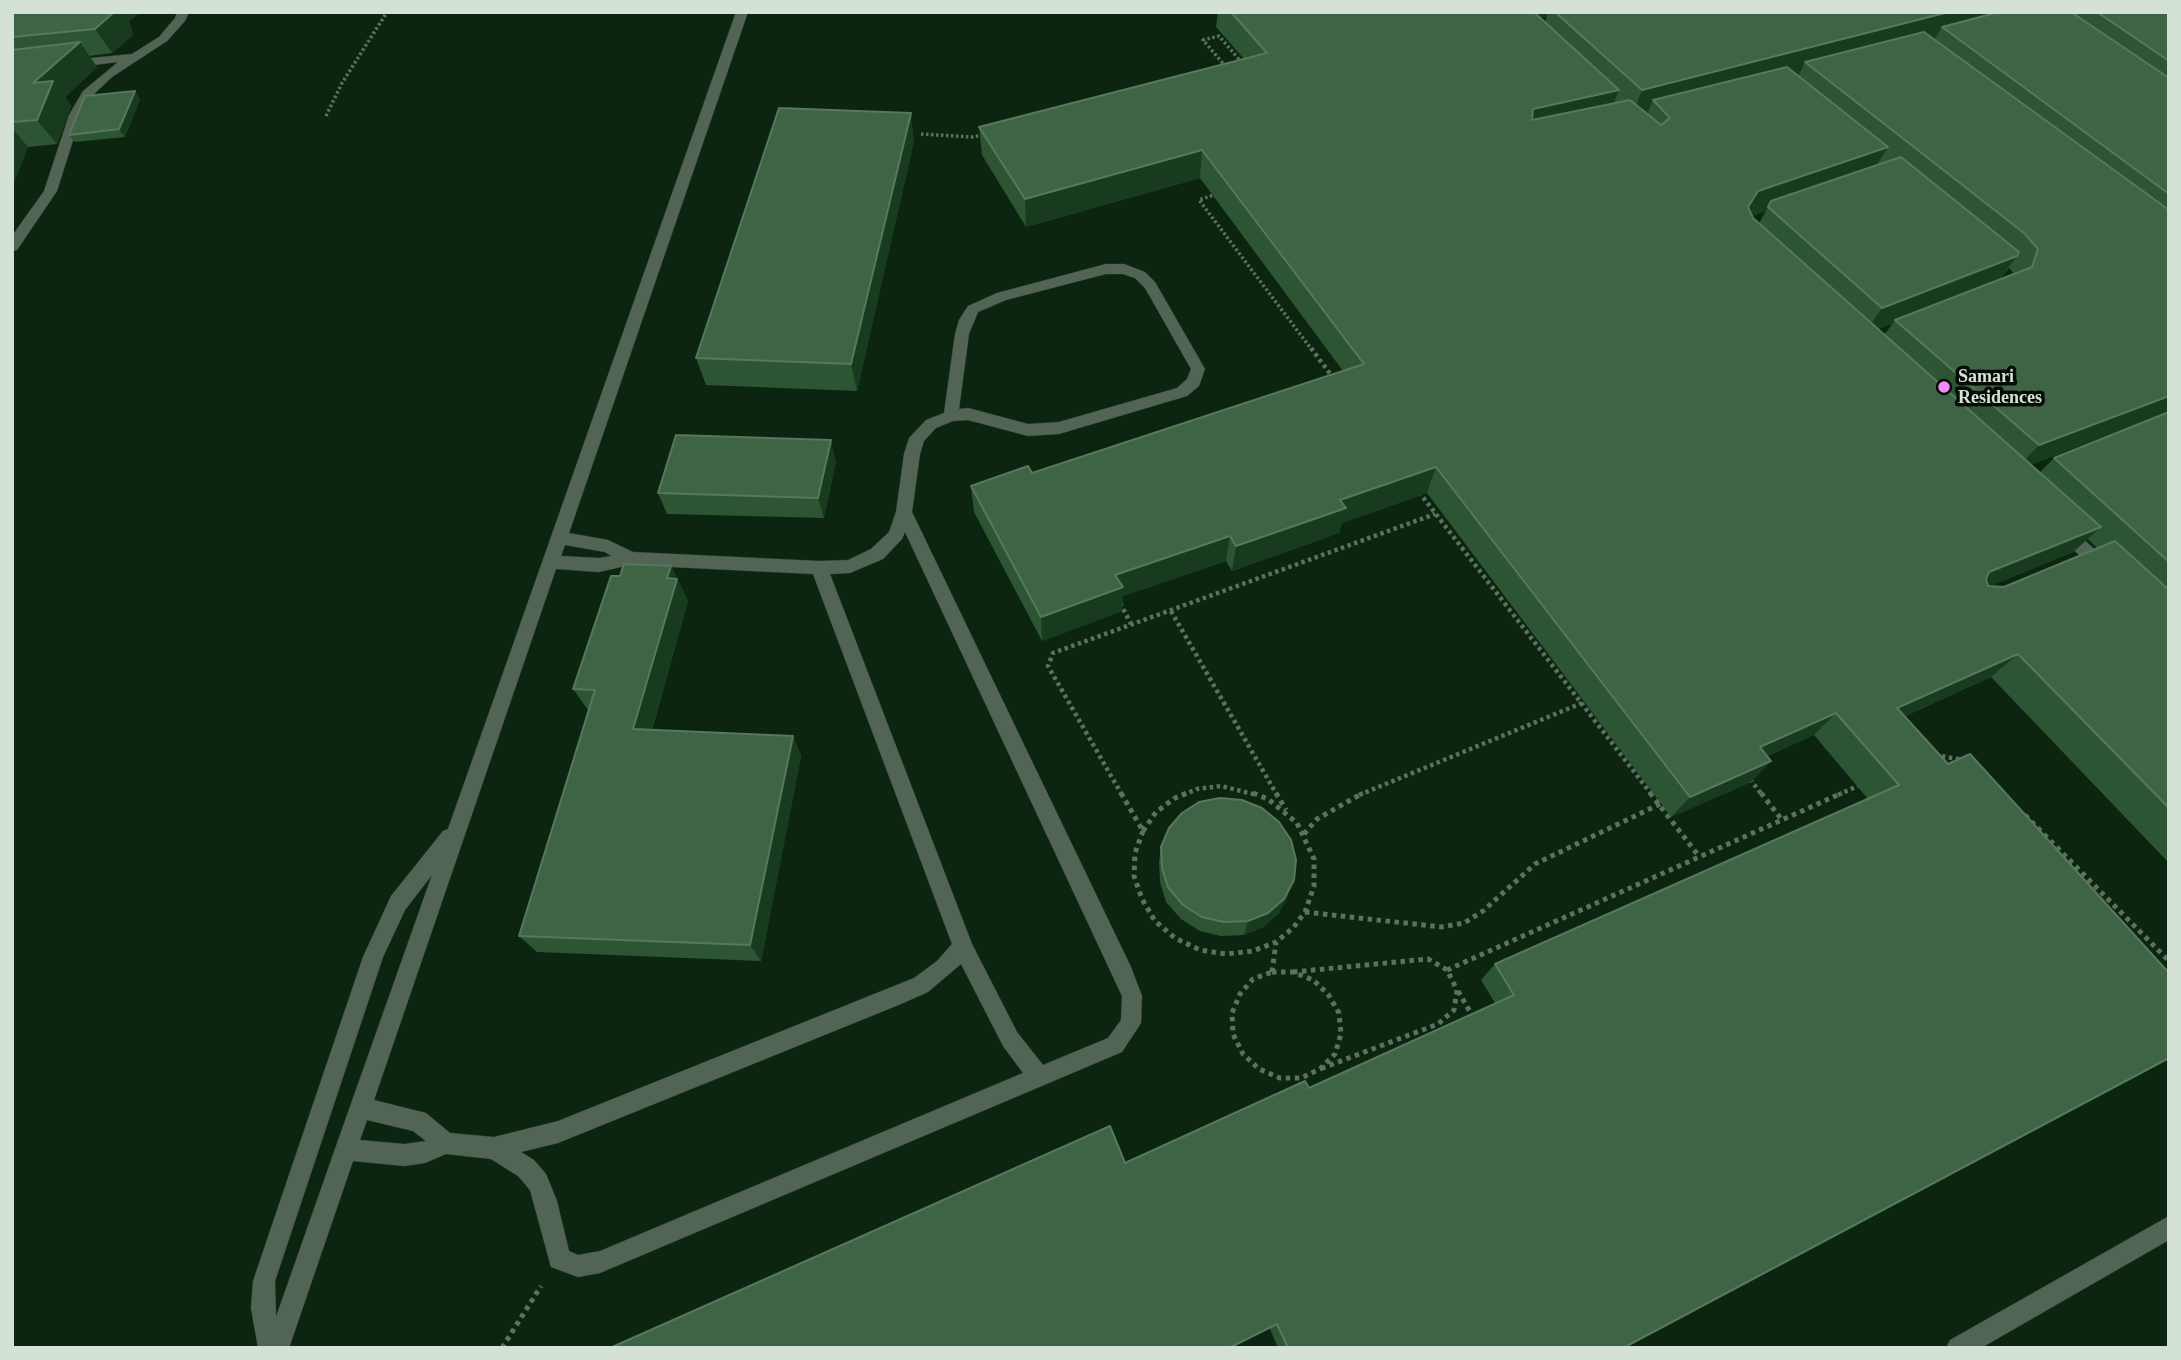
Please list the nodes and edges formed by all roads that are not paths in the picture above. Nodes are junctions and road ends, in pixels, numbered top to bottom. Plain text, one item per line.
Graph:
1 (183, 12) edge
2 (742, 12) edge
3 (136, 57) junction
4 (54, 66) edge
5 (12, 247) edge
6 (951, 416) junction
7 (904, 512) junction
8 (2051, 518) edge
9 (559, 538) junction
10 (630, 558) junction
11 (551, 562) junction
12 (819, 568) junction
13 (2119, 583) edge
14 (458, 826) junction
15 (963, 947) junction
16 (1040, 1078) junction
17 (361, 1108) junction
18 (446, 1143) junction
19 (495, 1148) junction
20 (346, 1149) junction
21 (2169, 1227) edge
22 (270, 1348) edge
23 (277, 1348) edge
24 (1958, 1348) edge

1 - 3 street
2 - 9 street
3 - 4 street
3 - 5 street
6 - 6 street
6 - 7 street
7 - 12 street
7 - 16 street
8 - 13 street
9 - 10 street
9 - 11 street
10 - 11 street
10 - 12 street
11 - 14 street
12 - 15 street
14 - 17 street
14 - 22 street
15 - 16 street
15 - 19 street
16 - 19 street
17 - 18 street
17 - 20 street
18 - 19 street
18 - 20 street
20 - 23 street
21 - 24 street

